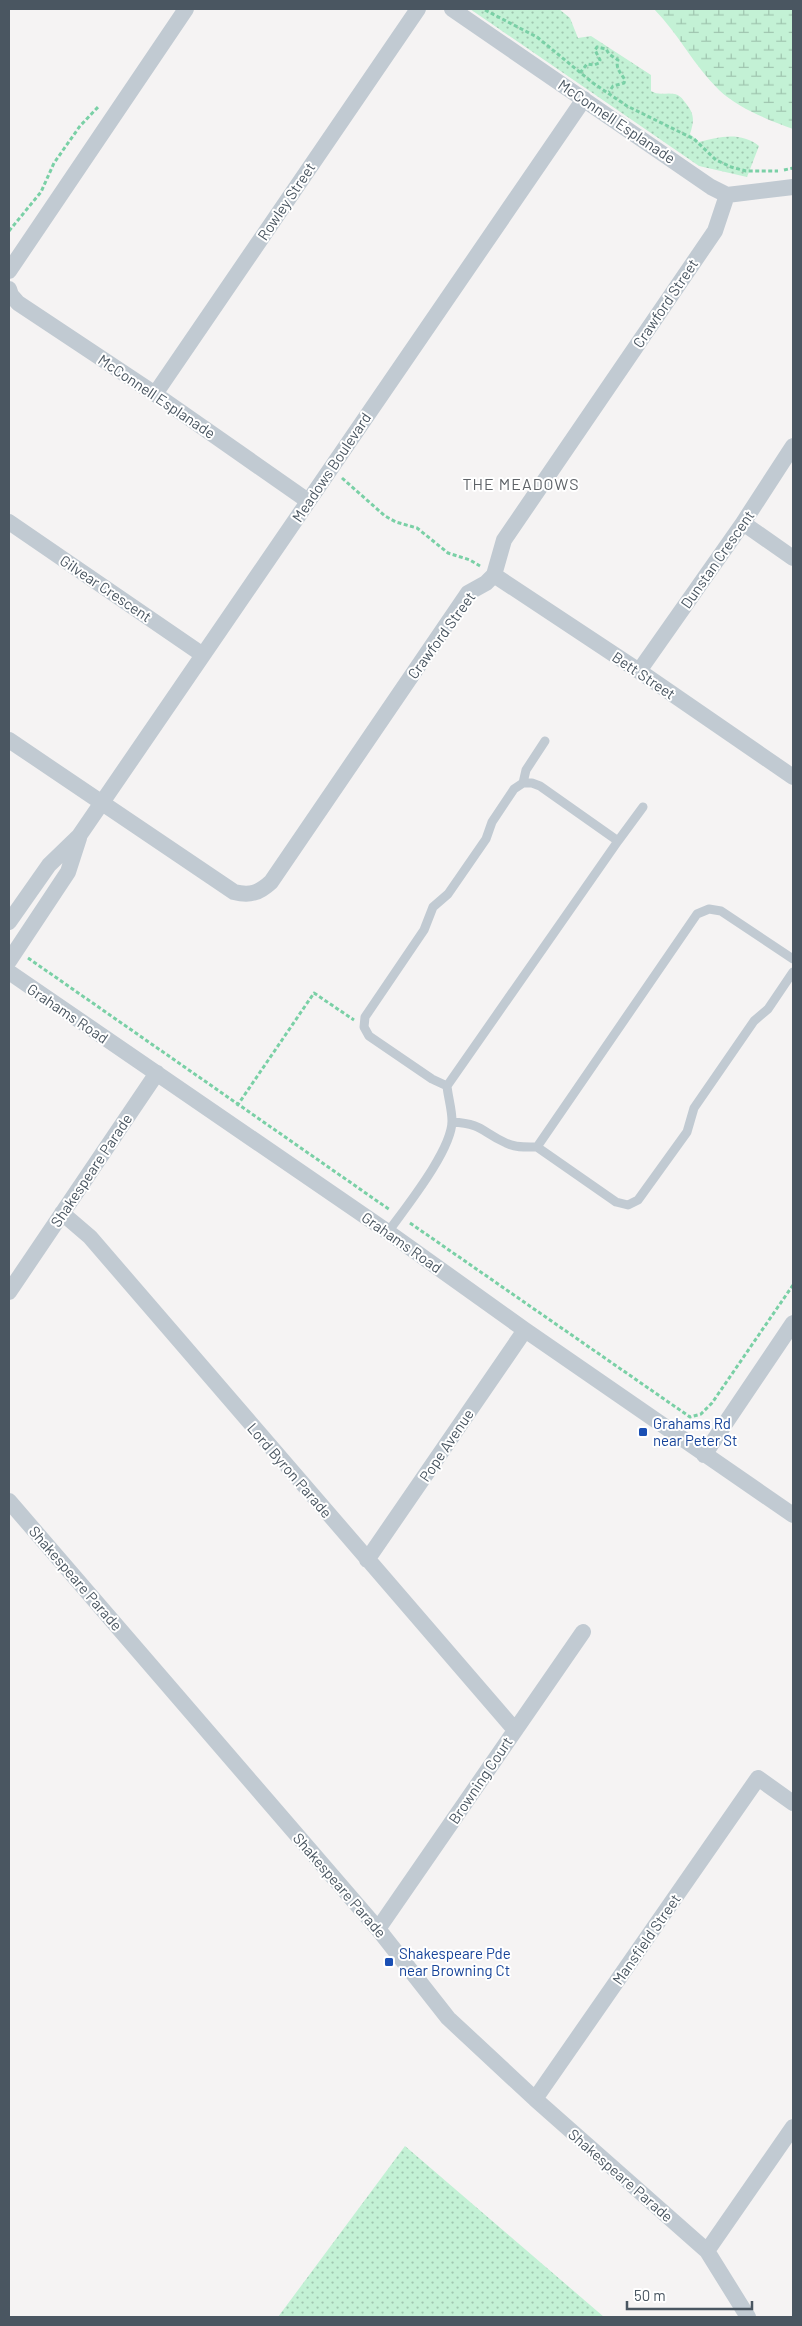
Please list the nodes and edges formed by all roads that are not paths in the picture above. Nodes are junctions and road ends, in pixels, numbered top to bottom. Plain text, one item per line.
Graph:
1 (186, 9) edge
2 (418, 9) edge
3 (452, 9) edge
4 (584, 99) junction
5 (793, 187) edge
6 (727, 194) junction
7 (9, 271) edge
8 (9, 289) edge
9 (155, 394) junction
10 (793, 446) edge
11 (308, 501) junction
12 (9, 522) edge
13 (742, 523) junction
14 (793, 558) edge
15 (494, 574) junction
16 (203, 655) junction
17 (639, 670) junction
18 (9, 740) edge
19 (545, 741) dead end
20 (793, 777) edge
21 (523, 783) junction
22 (102, 803) junction
23 (643, 807) dead end
24 (79, 836) junction
25 (618, 841) junction
26 (9, 922) edge
27 (793, 959) edge
28 (9, 961) edge
29 (9, 972) edge
30 (793, 972) edge
31 (157, 1073) junction
32 (447, 1086) junction
33 (452, 1122) junction
34 (537, 1147) junction
35 (62, 1213) junction
36 (388, 1232) junction
37 (12, 1281) edge
38 (793, 1323) edge
39 (525, 1330) junction
40 (704, 1455) junction
41 (9, 1501) edge
42 (793, 1515) edge
43 (367, 1560) junction
44 (583, 1632) dead end
45 (515, 1730) junction
46 (793, 1803) edge
47 (378, 1929) junction
48 (535, 2099) junction
49 (793, 2127) edge
50 (708, 2251) junction
51 (748, 2317) edge

1 - 7 street
2 - 9 street, Rowley Street
3 - 4 street, McConnell Esplanade
4 - 6 street, McConnell Esplanade
4 - 11 street, Meadows Boulevard
5 - 6 street
6 - 15 street, Crawford Street
8 - 9 street, McConnell Esplanade
9 - 11 street, McConnell Esplanade
10 - 13 street, Dunstan Crescent
11 - 16 street, Meadows Boulevard
12 - 16 street, Gilvear Crescent
13 - 14 street
13 - 17 street, Dunstan Crescent
15 - 17 street, Bett Street
15 - 22 street, Crawford Street
16 - 22 street, Meadows Boulevard
17 - 20 street, Bett Street
18 - 22 street, Crawford Street
19 - 21 lane
21 - 25 lane
21 - 32 lane
22 - 24 street, Meadows Boulevard
23 - 25 lane
24 - 26 street, Meadows Boulevard
24 - 28 street, Meadows Boulevard
25 - 32 lane
27 - 34 lane
29 - 31 street, Grahams Road
30 - 34 lane
31 - 35 street, Shakespeare Parade
31 - 36 street, Grahams Road
32 - 33 lane
33 - 34 lane
33 - 36 lane
35 - 37 street, Shakespeare Parade
35 - 43 street, Lord Byron Parade
36 - 39 street, Grahams Road
38 - 40 street
39 - 40 street, Grahams Road
39 - 43 street, Pope Avenue
40 - 42 street, Grahams Road
41 - 47 street, Shakespeare Parade
43 - 45 street, Lord Byron Parade
44 - 45 street, Browning Court
45 - 47 street, Browning Court
46 - 48 street, Mansfield Street
47 - 48 street, Shakespeare Parade
48 - 50 street, Shakespeare Parade
49 - 50 street
50 - 51 street, Shakespeare Parade

